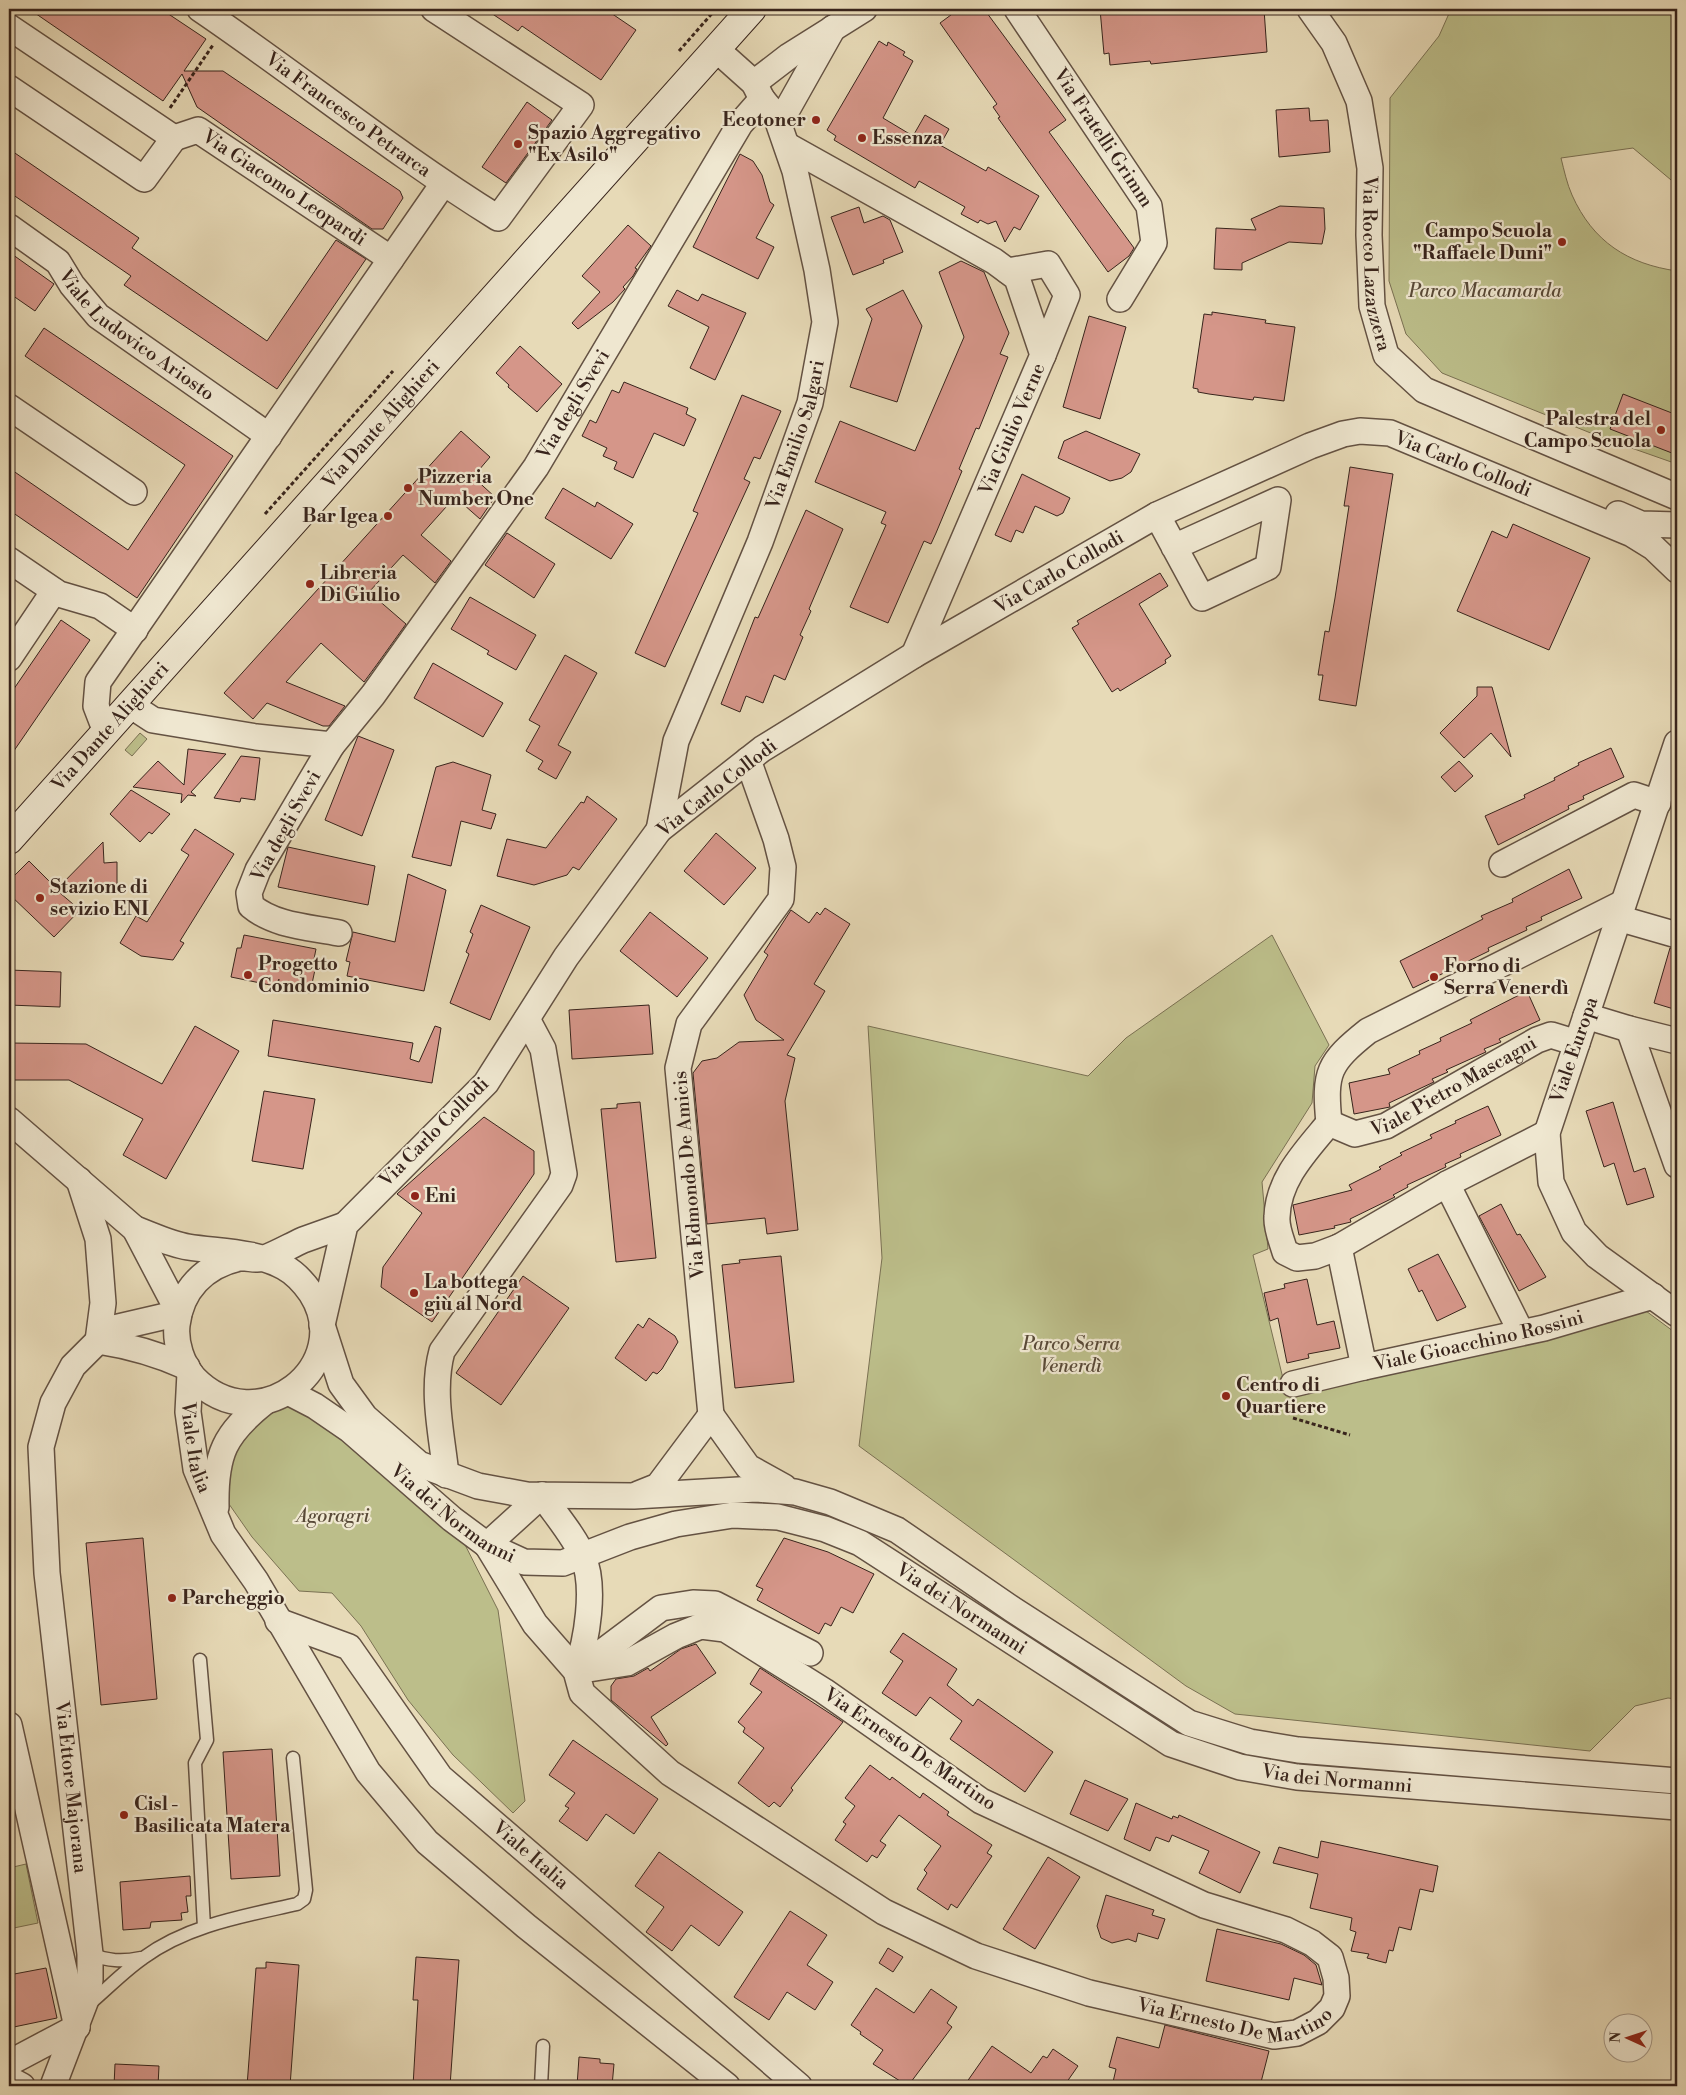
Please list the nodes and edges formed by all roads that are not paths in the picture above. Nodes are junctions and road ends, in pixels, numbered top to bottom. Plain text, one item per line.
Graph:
1 (200, 9) edge
2 (434, 9) edge
3 (752, 9) edge
4 (864, 9) edge
5 (1017, 9) edge
6 (1310, 9) edge
7 (834, 26) junction
8 (9, 27) edge
9 (716, 49) junction
10 (9, 88) edge
11 (764, 99) junction
12 (165, 133) junction
13 (788, 146) junction
14 (443, 184) junction
15 (9, 227) edge
16 (391, 259) junction
17 (1008, 271) junction
18 (1120, 299) dead end
19 (1043, 355) junction
20 (9, 407) edge
21 (269, 436) junction
22 (134, 492) dead end
23 (1677, 497) edge
24 (1157, 515) junction
25 (1677, 525) edge
26 (1174, 547) dead end
27 (9, 560) edge
28 (1677, 570) edge
29 (54, 592) junction
30 (135, 630) junction
31 (914, 655) junction
32 (9, 658) edge
33 (130, 705) junction
34 (106, 732) junction
35 (1677, 744) edge
36 (332, 745) junction
37 (748, 760) junction
38 (1667, 788) edge
39 (659, 830) junction
40 (9, 840) edge
41 (1502, 864) dead end
42 (1620, 910) junction
43 (339, 933) dead end
44 (1677, 936) edge
45 (1586, 1016) junction
46 (527, 1020) junction
47 (1628, 1030) junction
48 (1677, 1040) edge
49 (1577, 1043) junction
50 (9, 1120) edge
51 (1329, 1123) junction
52 (1547, 1133) junction
53 (9, 1144) edge
54 (50, 1154) junction
55 (1677, 1165) edge
56 (78, 1179) junction
57 (1447, 1184) junction
58 (345, 1225) junction
59 (134, 1229) junction
60 (1338, 1247) junction
61 (263, 1259) junction
62 (1653, 1296) junction
63 (178, 1313) junction
64 (1677, 1314) edge
65 (322, 1325) junction
66 (1521, 1332) junction
67 (98, 1341) junction
68 (1364, 1367) junction
69 (189, 1370) junction
70 (1293, 1384) dead end
71 (277, 1397) junction
72 (710, 1415) junction
73 (446, 1475) junction
74 (795, 1492) junction
75 (542, 1495) junction
76 (634, 1496) junction
77 (216, 1517) junction
78 (487, 1545) junction
79 (583, 1556) junction
80 (278, 1621) junction
81 (810, 1653) dead end
82 (200, 1660) dead end
83 (576, 1671) junction
84 (9, 1725) edge
85 (293, 1758) dead end
86 (1677, 1781) edge
87 (1677, 1807) edge
88 (204, 1927) junction
89 (90, 1954) junction
90 (144, 1957) junction
91 (80, 2019) junction
92 (543, 2046) dead end
93 (9, 2063) edge
94 (9, 2079) edge
95 (22, 2086) edge
96 (53, 2086) edge
97 (541, 2086) edge
98 (727, 2086) edge
99 (798, 2086) edge

1 - 14 street, Via Francesco Petrarca
2 - 14 street, Via Francesco Petrarca
3 - 9 main road, Via Dante Alighieri
4 - 7 street
5 - 18 street, Via Fratelli Grimm
6 - 23 street, Via Rocco Lazazzera
7 - 11 street
7 - 11 street
8 - 12 street
9 - 11 street, Via Emilio Salgari
9 - 33 main road, Via Dante Alighieri
10 - 12 street, Via Giacomo Leopardi
11 - 13 street, Via Emilio Salgari
11 - 36 street, Via degli Svevi
12 - 16 street, Via Giacomo Leopardi
13 - 17 street, Via Giulio Verne
13 - 39 street, Via Emilio Salgari
14 - 16 street
15 - 21 street, Viale Ludovico Ariosto
16 - 21 street
17 - 19 street, Via Giulio Verne
17 - 19 street
19 - 31 street, Via Giulio Verne
20 - 22 street
21 - 30 street
24 - 25 street, Via Carlo Collodi
24 - 26 street
24 - 28 street, Via Carlo Collodi
24 - 31 street, Via Carlo Collodi
27 - 29 street
29 - 30 street
29 - 32 street
30 - 34 street
31 - 37 street, Via Carlo Collodi
33 - 34 main road, Via Dante Alighieri
33 - 36 street, Via degli Svevi
34 - 40 main road, Via Dante Alighieri
35 - 38 street, Viale Europa
36 - 43 street, Via degli Svevi
37 - 39 street, Via Carlo Collodi
37 - 72 street, Via Edmondo De Amicis
38 - 41 street
38 - 42 street, Viale Europa
39 - 46 street, Via Carlo Collodi
42 - 44 street
42 - 45 street, Viale Europa
42 - 51 street
45 - 47 street
45 - 49 street, Viale Europa
46 - 58 street, Via Carlo Collodi
46 - 73 street
47 - 48 street
47 - 55 street
49 - 51 street, Viale Pietro Mascagni
49 - 52 street, Viale Europa
50 - 54 street
51 - 60 street
52 - 57 street
52 - 62 street, Viale Europa
53 - 54 street
54 - 56 street
56 - 59 street
56 - 67 street
57 - 60 street
57 - 66 street
58 - 61 street
58 - 65 street
59 - 61 street
59 - 63 street
60 - 68 street, Viale Gioacchino Rossini
61 - 63 street
61 - 65 street
62 - 64 street, Viale Europa
62 - 66 street, Viale Gioacchino Rossini
63 - 67 street, Via Ettore Majorana
63 - 69 street
65 - 71 street
65 - 73 street, Via dei Normanni
66 - 68 street, Viale Gioacchino Rossini
67 - 69 street
67 - 89 street, Via Ettore Majorana
68 - 70 street
69 - 71 street
69 - 77 street, Viale Italia
71 - 77 street, Viale Italia
71 - 78 street, Via dei Normanni
72 - 74 street
72 - 76 street
73 - 75 street, Via dei Normanni
74 - 76 street, Via dei Normanni
74 - 86 street, Via dei Normanni
75 - 76 street, Via dei Normanni
75 - 78 street
75 - 79 street
77 - 80 street, Viale Italia
78 - 79 street, Via dei Normanni
78 - 83 street
79 - 83 street
79 - 87 street, Via dei Normanni
80 - 98 street, Viale Italia
80 - 99 street, Viale Italia
81 - 83 street
82 - 88 lane
83 - 83 street, Via Ernesto De Martino
84 - 91 street, Via Ettore Majorana
85 - 88 lane
88 - 90 lane
89 - 90 lane
89 - 91 street, Via Ettore Majorana
90 - 91 lane
91 - 93 street
91 - 96 street
92 - 97 lane
94 - 95 street

